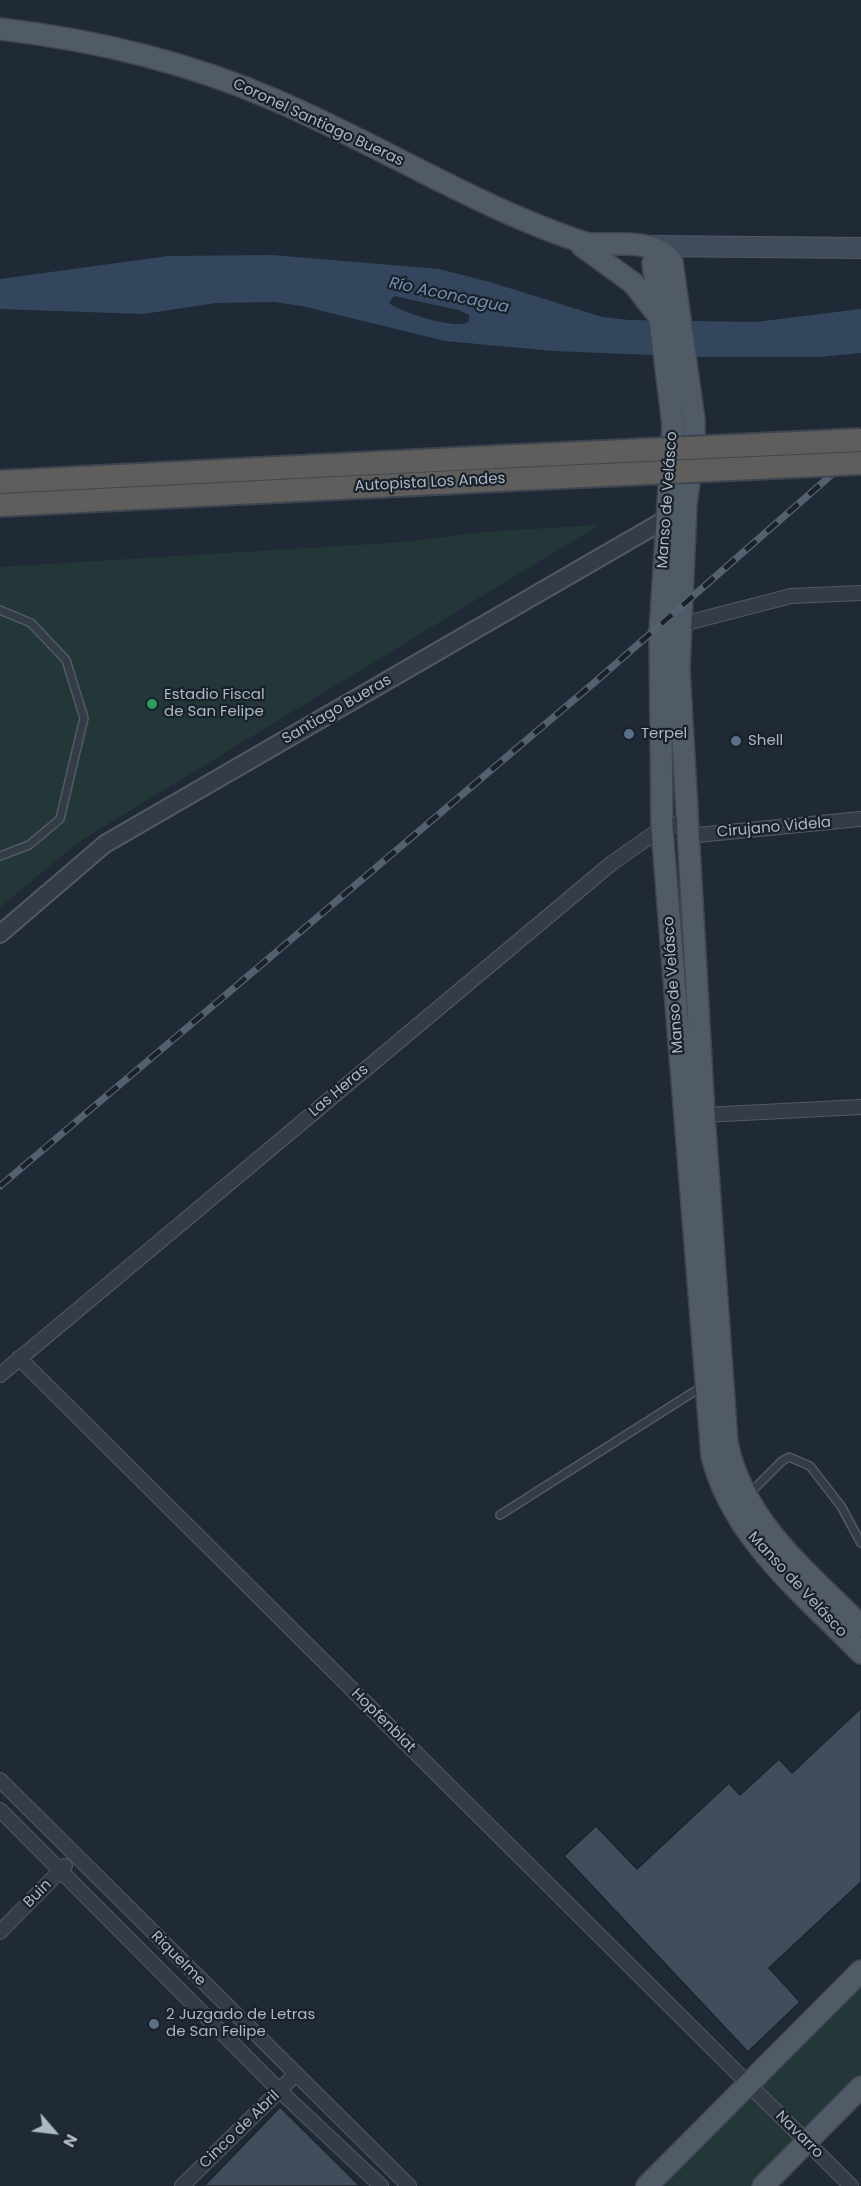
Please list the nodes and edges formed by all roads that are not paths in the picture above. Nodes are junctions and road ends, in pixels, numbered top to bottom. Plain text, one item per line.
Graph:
1 (0, 29) edge
2 (579, 241) junction
3 (861, 248) edge
4 (663, 254) junction
5 (659, 315) junction
6 (861, 440) edge
7 (861, 463) edge
8 (496, 469) junction
9 (0, 482) edge
10 (686, 504) junction
11 (0, 506) edge
12 (665, 521) junction
13 (861, 593) edge
14 (0, 609) edge
15 (680, 624) junction
16 (660, 633) junction
17 (861, 819) edge
18 (662, 828) junction
19 (687, 828) junction
20 (0, 856) edge
21 (0, 934) edge
22 (861, 1107) edge
23 (704, 1115) junction
24 (19, 1358) junction
25 (0, 1375) edge
26 (705, 1385) junction
27 (745, 1497) junction
28 (500, 1515) dead end
29 (861, 1543) edge
30 (861, 1626) edge
31 (861, 1653) edge
32 (0, 1780) edge
33 (0, 1810) edge
34 (75, 1856) junction
35 (60, 1872) junction
36 (0, 1932) edge
37 (861, 1971) edge
38 (296, 2074) junction
39 (748, 2085) junction
40 (861, 2087) edge
41 (280, 2091) junction
42 (806, 2142) junction
43 (182, 2186) edge
44 (381, 2186) edge
45 (409, 2186) edge
46 (647, 2186) edge
47 (763, 2186) edge
48 (851, 2186) edge

1 - 2 main road, Coronel Santiago Bueras
2 - 4 main road, Coronel Santiago Bueras
2 - 5 main road
3 - 4 main road, Coronel Santiago Bueras
4 - 5 main road, Manso de Velásco
4 - 10 main road, Manso de Velásco
5 - 12 main road, Manso de Velásco
6 - 8 highway, Autopista Los Andes, bridge
7 - 8 highway, Autopista Los Andes, bridge
8 - 9 highway, Autopista Los Andes
8 - 11 highway, Autopista Los Andes
10 - 12 street, Santiago Bueras
10 - 15 main road, Manso de Velásco
12 - 16 main road, Manso de Velásco
12 - 21 street, Santiago Bueras
13 - 15 street
14 - 20 lane
15 - 16 street
15 - 19 main road, Manso de Velásco
16 - 18 main road, Manso de Velásco
17 - 19 street, Cirujano Videla
18 - 19 street, Las Heras
18 - 24 street, Las Heras
18 - 26 main road, Manso de Velásco
19 - 23 main road, Manso de Velásco
22 - 23 street
23 - 27 main road, Manso de Velásco
24 - 25 street, Las Heras
24 - 39 street, Hopfenblat
26 - 28 lane
26 - 31 main road, Manso de Velásco
27 - 29 lane
27 - 30 main road, Manso de Velásco
32 - 34 street, Riquelme
33 - 35 street, Riquelme
34 - 35 street, Buin
34 - 38 street, Riquelme
35 - 36 street, Buin
35 - 41 street, Riquelme
37 - 39 main road
38 - 41 street, Cinco de Abril
38 - 45 street, Riquelme
39 - 42 street, Navarro
39 - 46 main road
40 - 42 main road
41 - 43 street, Cinco de Abril
41 - 44 street, Riquelme
42 - 47 main road
42 - 48 street, Navarro

